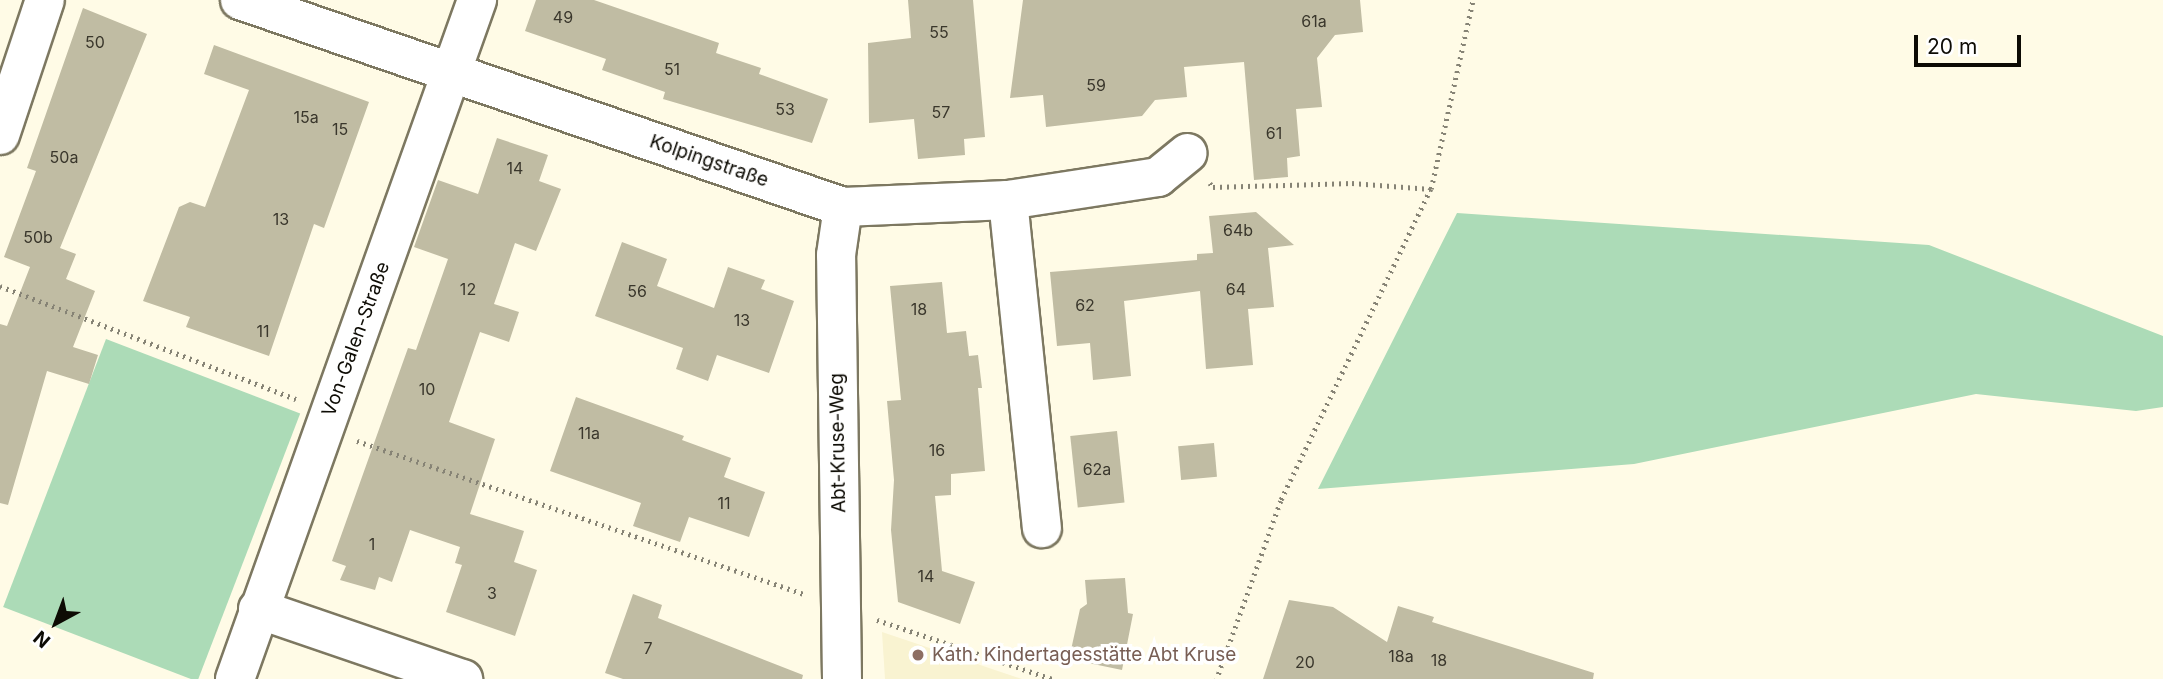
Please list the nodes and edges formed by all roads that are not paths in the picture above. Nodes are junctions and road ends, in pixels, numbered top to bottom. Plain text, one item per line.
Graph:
1 (44, 0) edge
2 (240, 0) edge
3 (477, 0) edge
4 (453, 72) junction
5 (0, 135) edge
6 (1188, 153) road end
7 (1008, 200) junction
8 (843, 206) junction
9 (1042, 528) dead end
10 (258, 610) junction
11 (235, 679) edge
12 (463, 679) edge
13 (842, 679) edge

1 - 5 street
2 - 4 street, Kolpingstraße
3 - 4 street, Von-Galen-Straße
4 - 8 street, Kolpingstraße
4 - 10 street, Von-Galen-Straße
6 - 7 street, Kolpingstraße
7 - 8 street, Kolpingstraße
7 - 9 street
8 - 13 street, Abt-Kruse-Weg
10 - 11 street, Von-Galen-Straße
10 - 12 street

